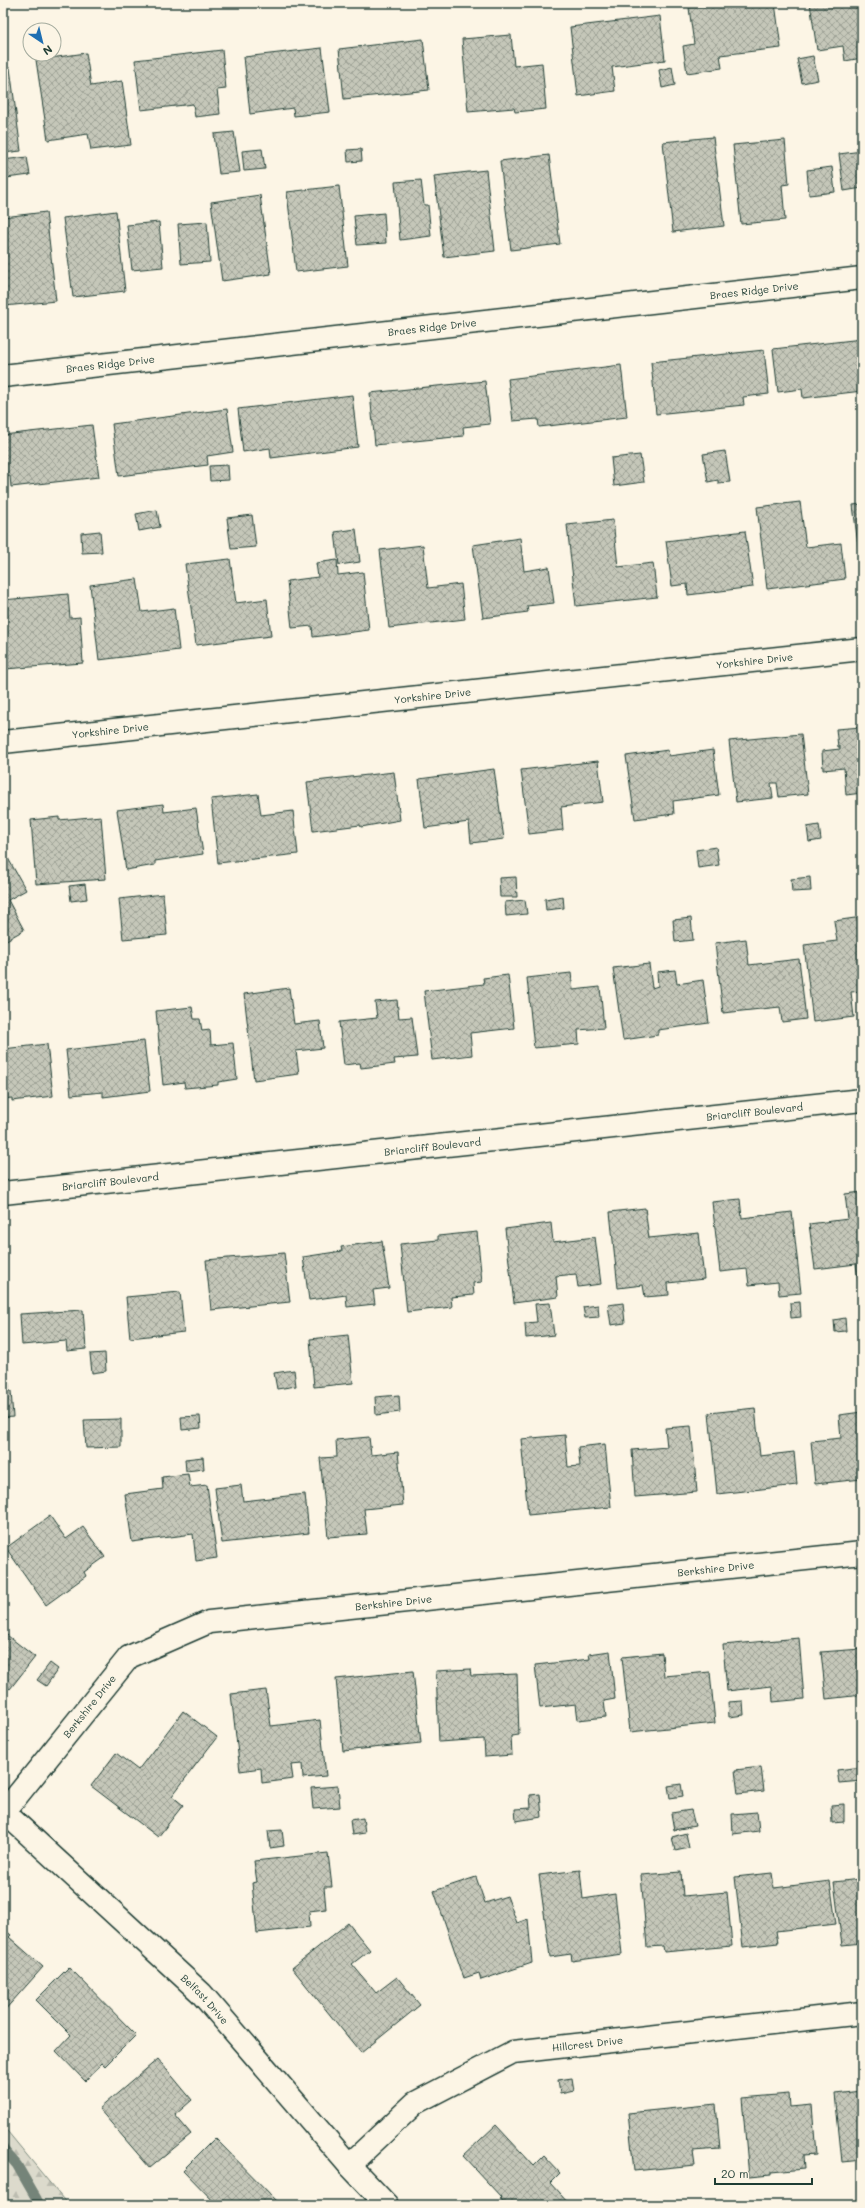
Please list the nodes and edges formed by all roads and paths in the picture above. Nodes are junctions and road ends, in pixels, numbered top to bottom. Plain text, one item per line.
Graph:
1 (862, 278) edge
2 (3, 376) edge
3 (862, 649) edge
4 (3, 742) edge
5 (862, 1100) edge
6 (3, 1193) edge
7 (862, 1553) edge
8 (3, 1812) edge
9 (862, 2013) edge
10 (349, 2165) junction
11 (387, 2205) edge

1 - 2 street, Braes Ridge Drive
3 - 4 street, Yorkshire Drive
5 - 6 street, Briarcliff Boulevard
7 - 8 street, Berkshire Drive
8 - 10 street, Belfast Drive
9 - 10 street, Hillcrest Drive
10 - 11 street, Belfast Drive

